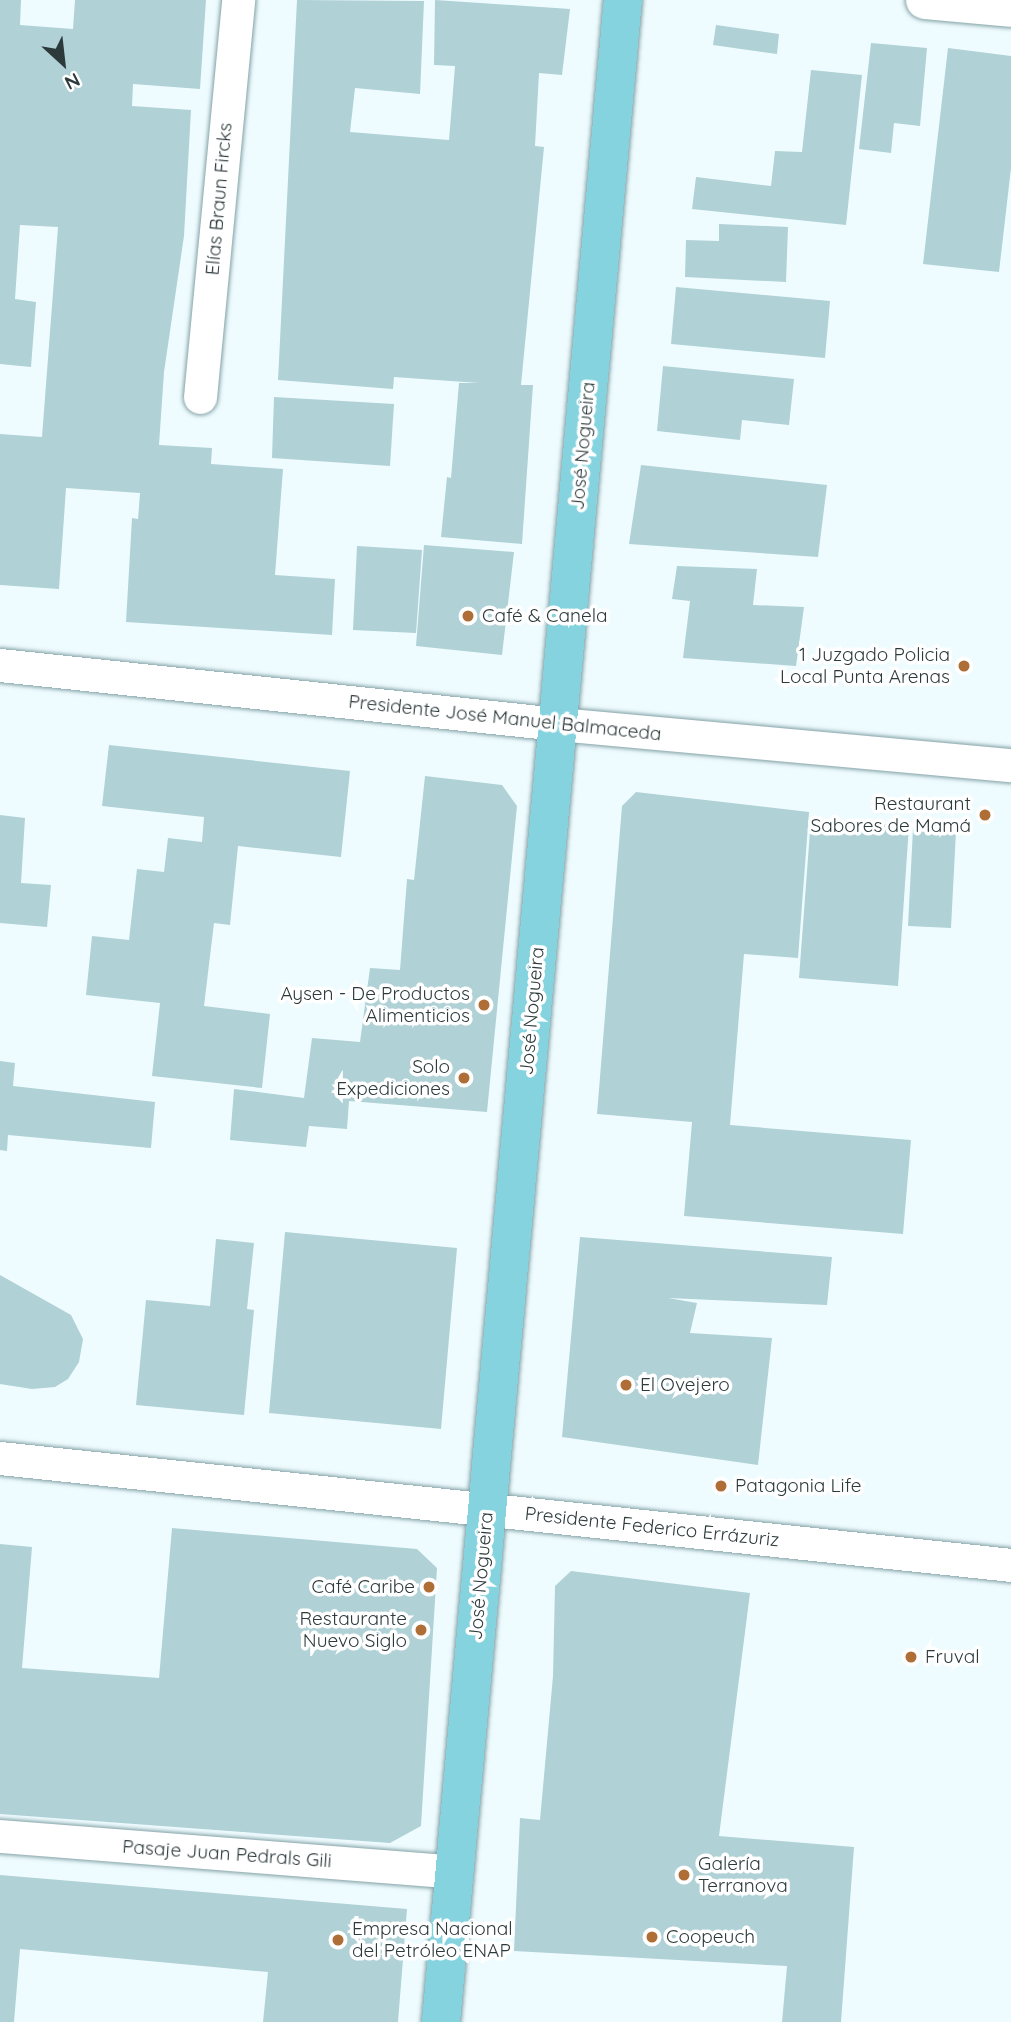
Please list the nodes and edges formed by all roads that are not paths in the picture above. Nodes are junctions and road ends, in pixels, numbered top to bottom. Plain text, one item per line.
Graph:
1 (237, 0) edge
2 (623, 0) edge
3 (925, 0) edge
4 (1011, 8) edge
5 (200, 397) dead end
6 (0, 665) edge
7 (558, 724) junction
8 (1011, 765) edge
9 (0, 1458) edge
10 (487, 1510) junction
11 (1011, 1565) edge
12 (0, 1836) edge
13 (455, 1872) junction
14 (441, 2022) edge

1 - 5 street, Elías Braun Fircks
2 - 7 main road, José Nogueira
3 - 4 main road
6 - 7 street, Presidente José Manuel Balmaceda
7 - 8 street, Presidente José Manuel Balmaceda
7 - 10 main road, José Nogueira
9 - 10 street, Presidente Federico Errázuriz
10 - 11 street, Presidente Federico Errázuriz
10 - 13 main road, José Nogueira
12 - 13 street, Pasaje Juan Pedrals Gili
13 - 14 main road, José Nogueira

